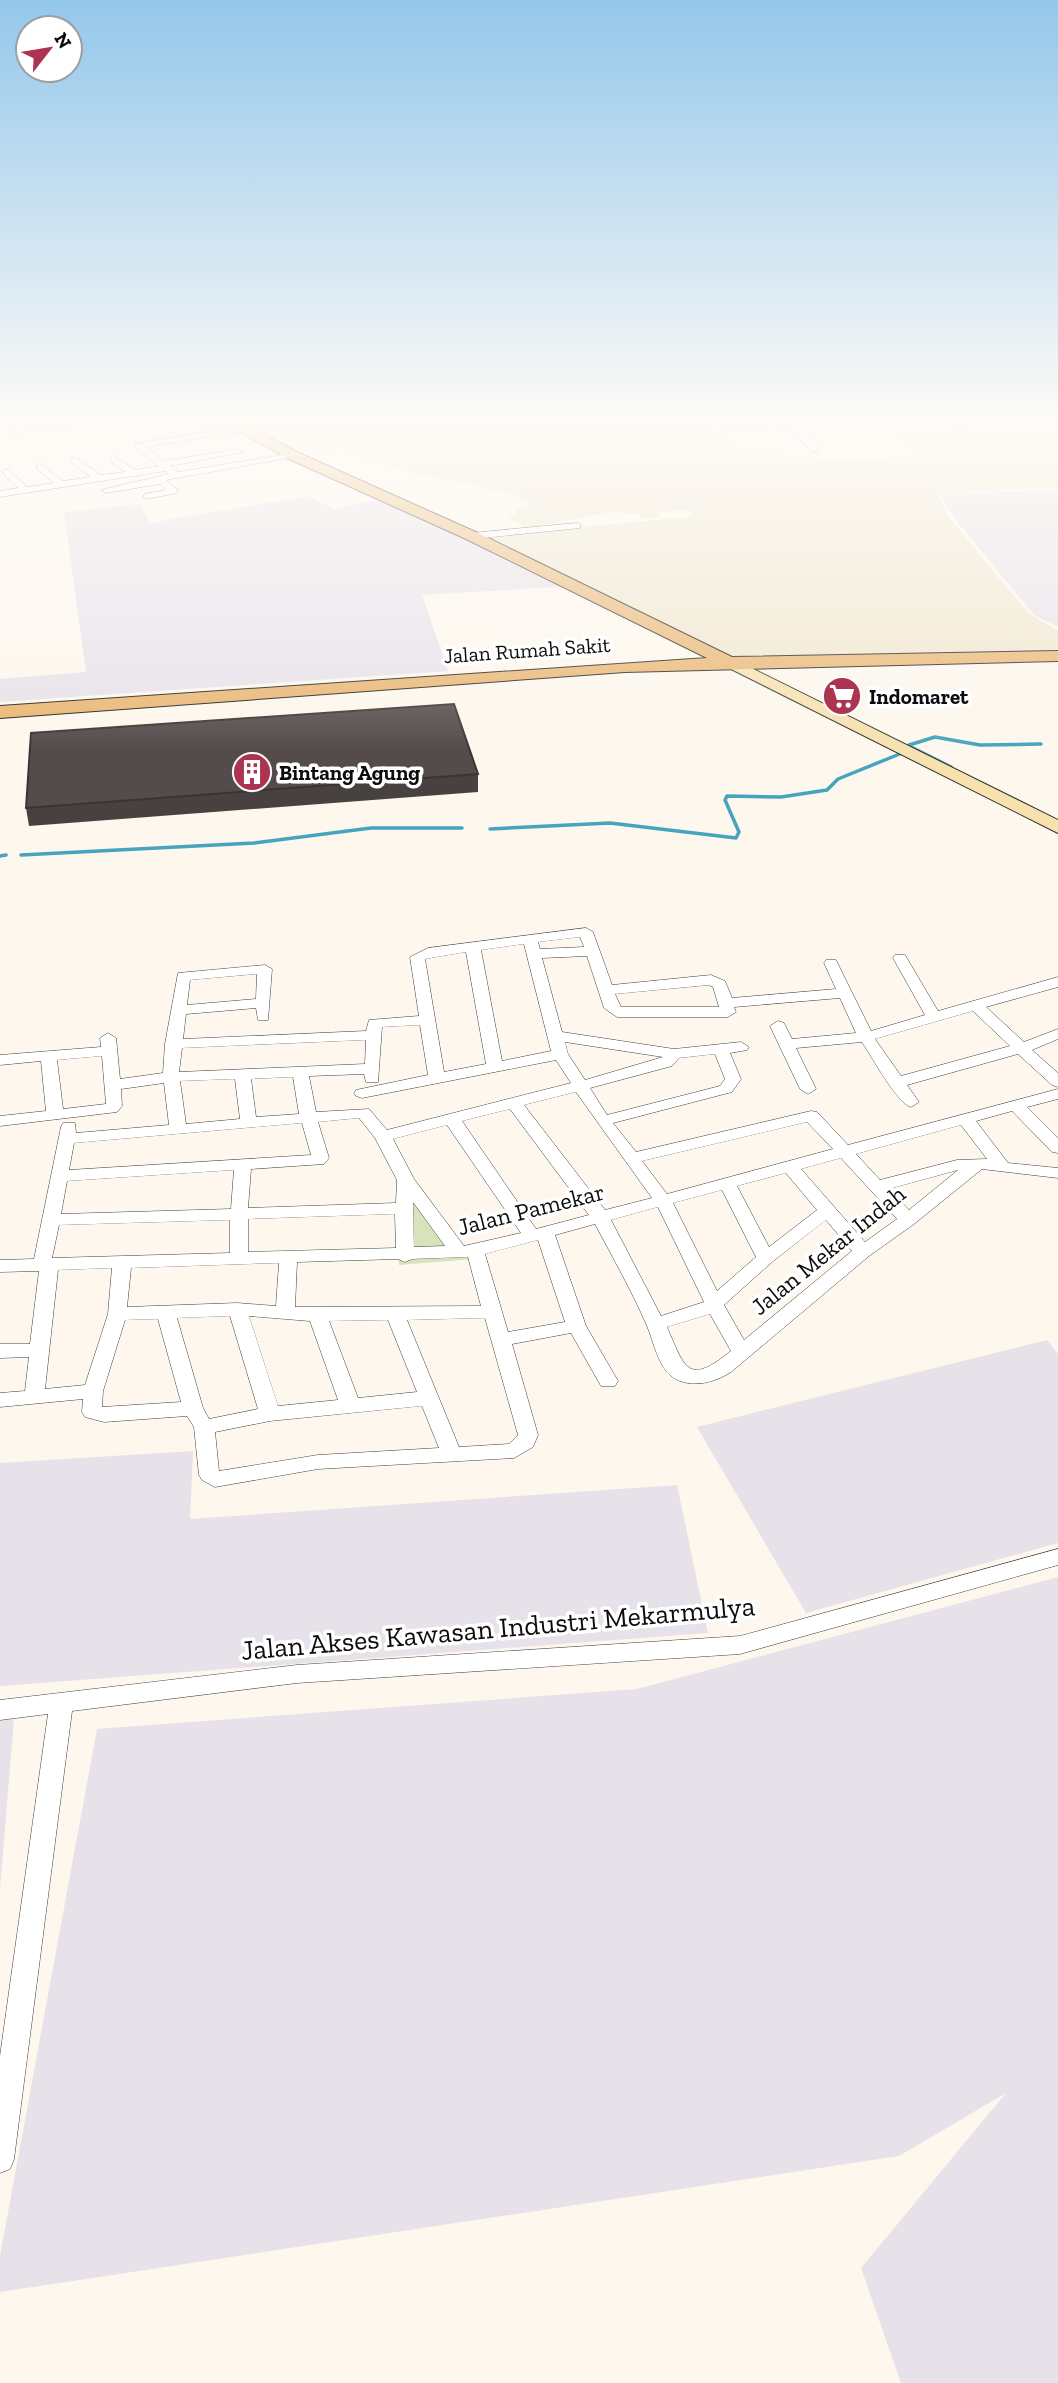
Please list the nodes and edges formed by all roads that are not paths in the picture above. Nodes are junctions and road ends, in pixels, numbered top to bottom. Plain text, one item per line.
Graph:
1 (453, 528) edge
2 (556, 528) edge
3 (472, 537) junction
4 (1058, 656) edge
5 (729, 662) junction
6 (0, 712) edge
7 (1058, 827) edge
8 (532, 946) junction
9 (473, 947) junction
10 (593, 951) junction
11 (900, 958) dead end
12 (831, 963) dead end
13 (1058, 982) edge
14 (606, 990) junction
15 (845, 993) junction
16 (728, 1003) junction
17 (976, 1006) junction
18 (179, 1010) junction
19 (934, 1017) junction
20 (429, 1020) junction
21 (778, 1026) dead end
22 (1058, 1034) edge
23 (371, 1035) junction
24 (556, 1036) junction
25 (866, 1037) junction
26 (173, 1044) junction
27 (788, 1044) junction
28 (741, 1047) dead end
29 (1022, 1048) junction
30 (721, 1050) junction
31 (560, 1054) junction
32 (674, 1054) junction
33 (48, 1055) junction
34 (0, 1060) edge
35 (495, 1068) junction
36 (372, 1069) junction
37 (300, 1073) junction
38 (242, 1075) junction
39 (171, 1077) junction
40 (437, 1080) junction
41 (1058, 1082) edge
42 (895, 1083) junction
43 (113, 1085) junction
44 (581, 1085) junction
45 (808, 1089) dead end
46 (362, 1093) junction
47 (1058, 1094) edge
48 (911, 1102) dead end
49 (515, 1104) junction
50 (1016, 1106) junction
51 (363, 1113) junction
52 (63, 1114) junction
53 (309, 1119) junction
54 (452, 1119) junction
55 (965, 1119) junction
56 (603, 1121) junction
57 (249, 1124) junction
58 (1, 1125) edge
59 (178, 1130) junction
60 (383, 1136) junction
61 (68, 1139) junction
62 (1058, 1148) edge
63 (846, 1150) junction
64 (632, 1158) junction
65 (978, 1163) junction
66 (243, 1165) junction
67 (789, 1165) junction
68 (998, 1165) junction
69 (1058, 1173) edge
70 (60, 1177) junction
71 (406, 1180) junction
72 (727, 1183) junction
73 (878, 1186) junction
74 (663, 1200) junction
75 (404, 1208) junction
76 (828, 1210) junction
77 (239, 1214) junction
78 (601, 1218) junction
79 (53, 1220) junction
80 (908, 1220) junction
81 (539, 1234) junction
82 (467, 1252) junction
83 (863, 1252) junction
84 (405, 1256) junction
85 (766, 1258) junction
86 (239, 1259) junction
87 (288, 1259) junction
88 (122, 1262) junction
89 (46, 1265) junction
90 (0, 1266) edge
91 (714, 1304) junction
92 (237, 1309) junction
93 (285, 1311) junction
94 (492, 1312) junction
95 (117, 1314) junction
96 (166, 1314) junction
97 (395, 1314) junction
98 (317, 1315) junction
99 (656, 1324) junction
100 (576, 1326) junction
101 (500, 1340) junction
102 (40, 1350) junction
103 (0, 1351) edge
104 (742, 1353) junction
105 (608, 1381) dead end
106 (93, 1391) junction
107 (34, 1397) junction
108 (430, 1398) junction
109 (0, 1399) edge
110 (351, 1407) junction
111 (192, 1408) junction
112 (270, 1414) junction
113 (204, 1427) junction
114 (451, 1452) junction
115 (1058, 1557) edge
116 (61, 1704) junction
117 (0, 1710) edge
118 (0, 2159) edge

1 - 3 main road
2 - 3 street
3 - 5 main road
4 - 5 main road, Jalan Rumah Sakit
5 - 6 main road, Jalan Rumah Sakit
5 - 7 street
8 - 9 street
8 - 10 street
8 - 10 street
8 - 24 street
9 - 20 street
9 - 35 street
10 - 14 street
11 - 19 street
12 - 15 street
13 - 17 street
14 - 16 street
14 - 16 street
15 - 16 street
15 - 25 street
17 - 19 street
17 - 29 street
18 - 18 street
18 - 26 street
19 - 25 street
20 - 23 street
20 - 40 street
21 - 27 street
22 - 29 street
23 - 26 street
23 - 36 street
24 - 31 street
24 - 32 street
25 - 27 street
25 - 42 street
26 - 39 street
27 - 45 street
28 - 30 street
29 - 41 street
29 - 42 street
30 - 32 street
30 - 56 street
31 - 35 street
31 - 44 street
32 - 44 street
33 - 34 street
33 - 43 street
33 - 52 street
35 - 40 street
36 - 37 street
36 - 46 street
37 - 38 street
37 - 53 street
38 - 39 street
38 - 57 street
39 - 43 street
39 - 59 street
40 - 46 street
42 - 48 street
43 - 52 street
44 - 49 street
44 - 56 street
46 - 51 street
47 - 50 street, Jalan Pamekar
49 - 54 street
49 - 78 street
50 - 55 street, Jalan Pamekar
50 - 62 street
51 - 53 street
51 - 60 street
52 - 58 street
52 - 61 street
53 - 57 street
53 - 66 street
54 - 60 street
54 - 81 street
55 - 63 street, Jalan Pamekar
55 - 68 street
56 - 64 street
57 - 59 street
59 - 61 street
60 - 71 street
61 - 70 street
63 - 64 street
63 - 67 street, Jalan Pamekar
63 - 73 street
64 - 74 street
65 - 68 street
65 - 73 street
65 - 80 street, Jalan Mekar Indah
66 - 70 street
66 - 77 street
67 - 72 street, Jalan Pamekar
67 - 76 street
68 - 69 street
70 - 79 street
71 - 75 street
71 - 82 street
72 - 74 street, Jalan Pamekar
72 - 85 street
73 - 80 street
74 - 78 street, Jalan Pamekar
74 - 91 street
75 - 77 street
75 - 84 street
76 - 83 street
76 - 85 street
77 - 79 street
77 - 86 street
78 - 81 street, Jalan Pamekar
78 - 99 street
79 - 89 street
80 - 83 street, Jalan Mekar Indah
81 - 82 street, Jalan Pamekar
81 - 100 street
82 - 84 street, Jalan Pamekar
82 - 94 street
83 - 104 street, Jalan Mekar Indah
84 - 87 street, Jalan Pamekar
85 - 91 street
86 - 87 street, Jalan Pamekar
86 - 88 street, Jalan Pamekar
87 - 93 street
88 - 89 street, Jalan Pamekar
88 - 95 street
89 - 90 street, Jalan Pamekar
89 - 102 street
91 - 99 street
91 - 104 street
92 - 93 street
92 - 96 street
92 - 112 street
93 - 98 street
94 - 97 street
94 - 101 street
95 - 96 street
95 - 106 street
96 - 111 street
97 - 98 street
97 - 108 street
98 - 110 street
99 - 104 street, Jalan Mekar Indah
100 - 101 street
100 - 105 street
101 - 114 street
102 - 103 street
102 - 107 street
106 - 107 street
106 - 111 street
107 - 109 street
108 - 110 street
108 - 114 street
110 - 112 street
111 - 113 street
112 - 113 street
113 - 114 street
115 - 116 street, Jalan Akses Kawasan Industri Mekarmulya
116 - 117 street, Jalan Akses Kawasan Industri Mekarmulya
116 - 118 street

